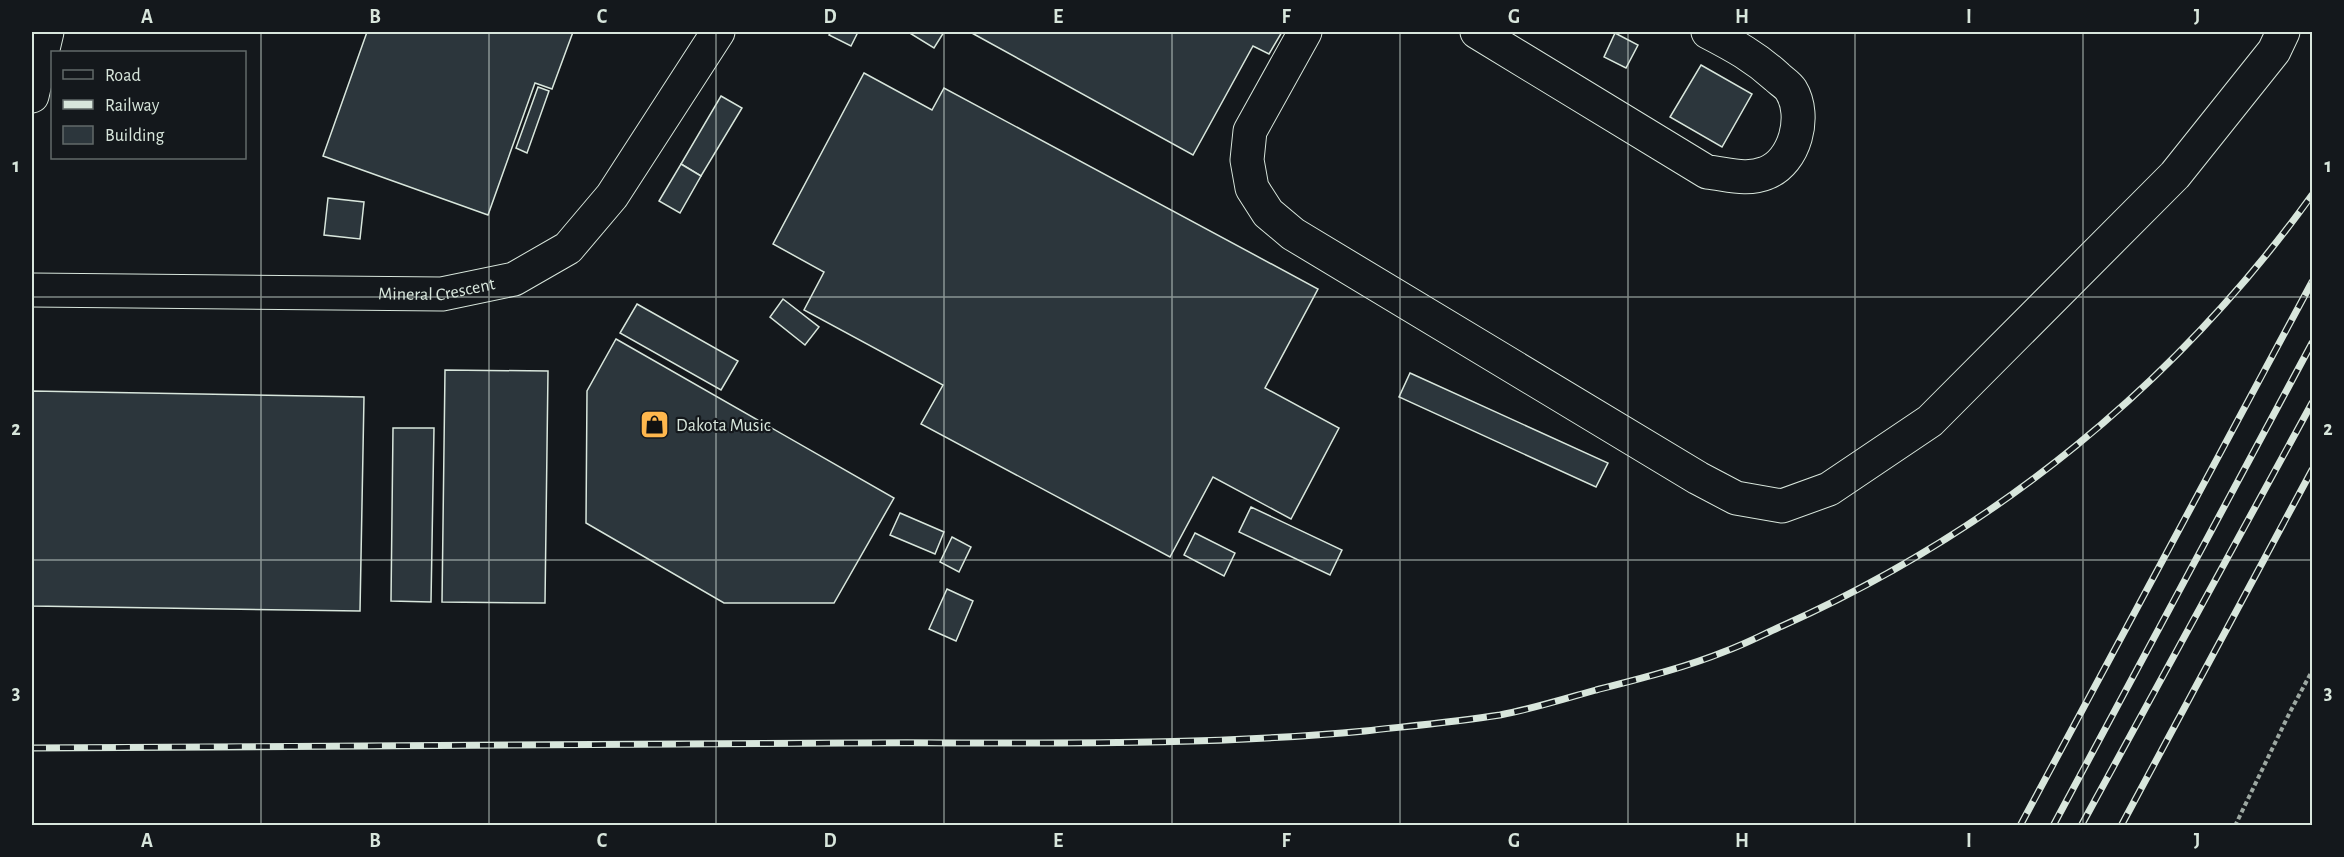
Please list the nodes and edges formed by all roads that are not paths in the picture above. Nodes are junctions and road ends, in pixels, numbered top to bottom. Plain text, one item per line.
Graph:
1 (47, 32) edge
2 (718, 32) edge
3 (1305, 32) edge
4 (1477, 32) edge
5 (1708, 32) edge
6 (2283, 32) edge
7 (32, 96) edge
8 (32, 290) edge

1 - 7 street
2 - 8 street, Mineral Crescent
3 - 6 street
4 - 5 street

